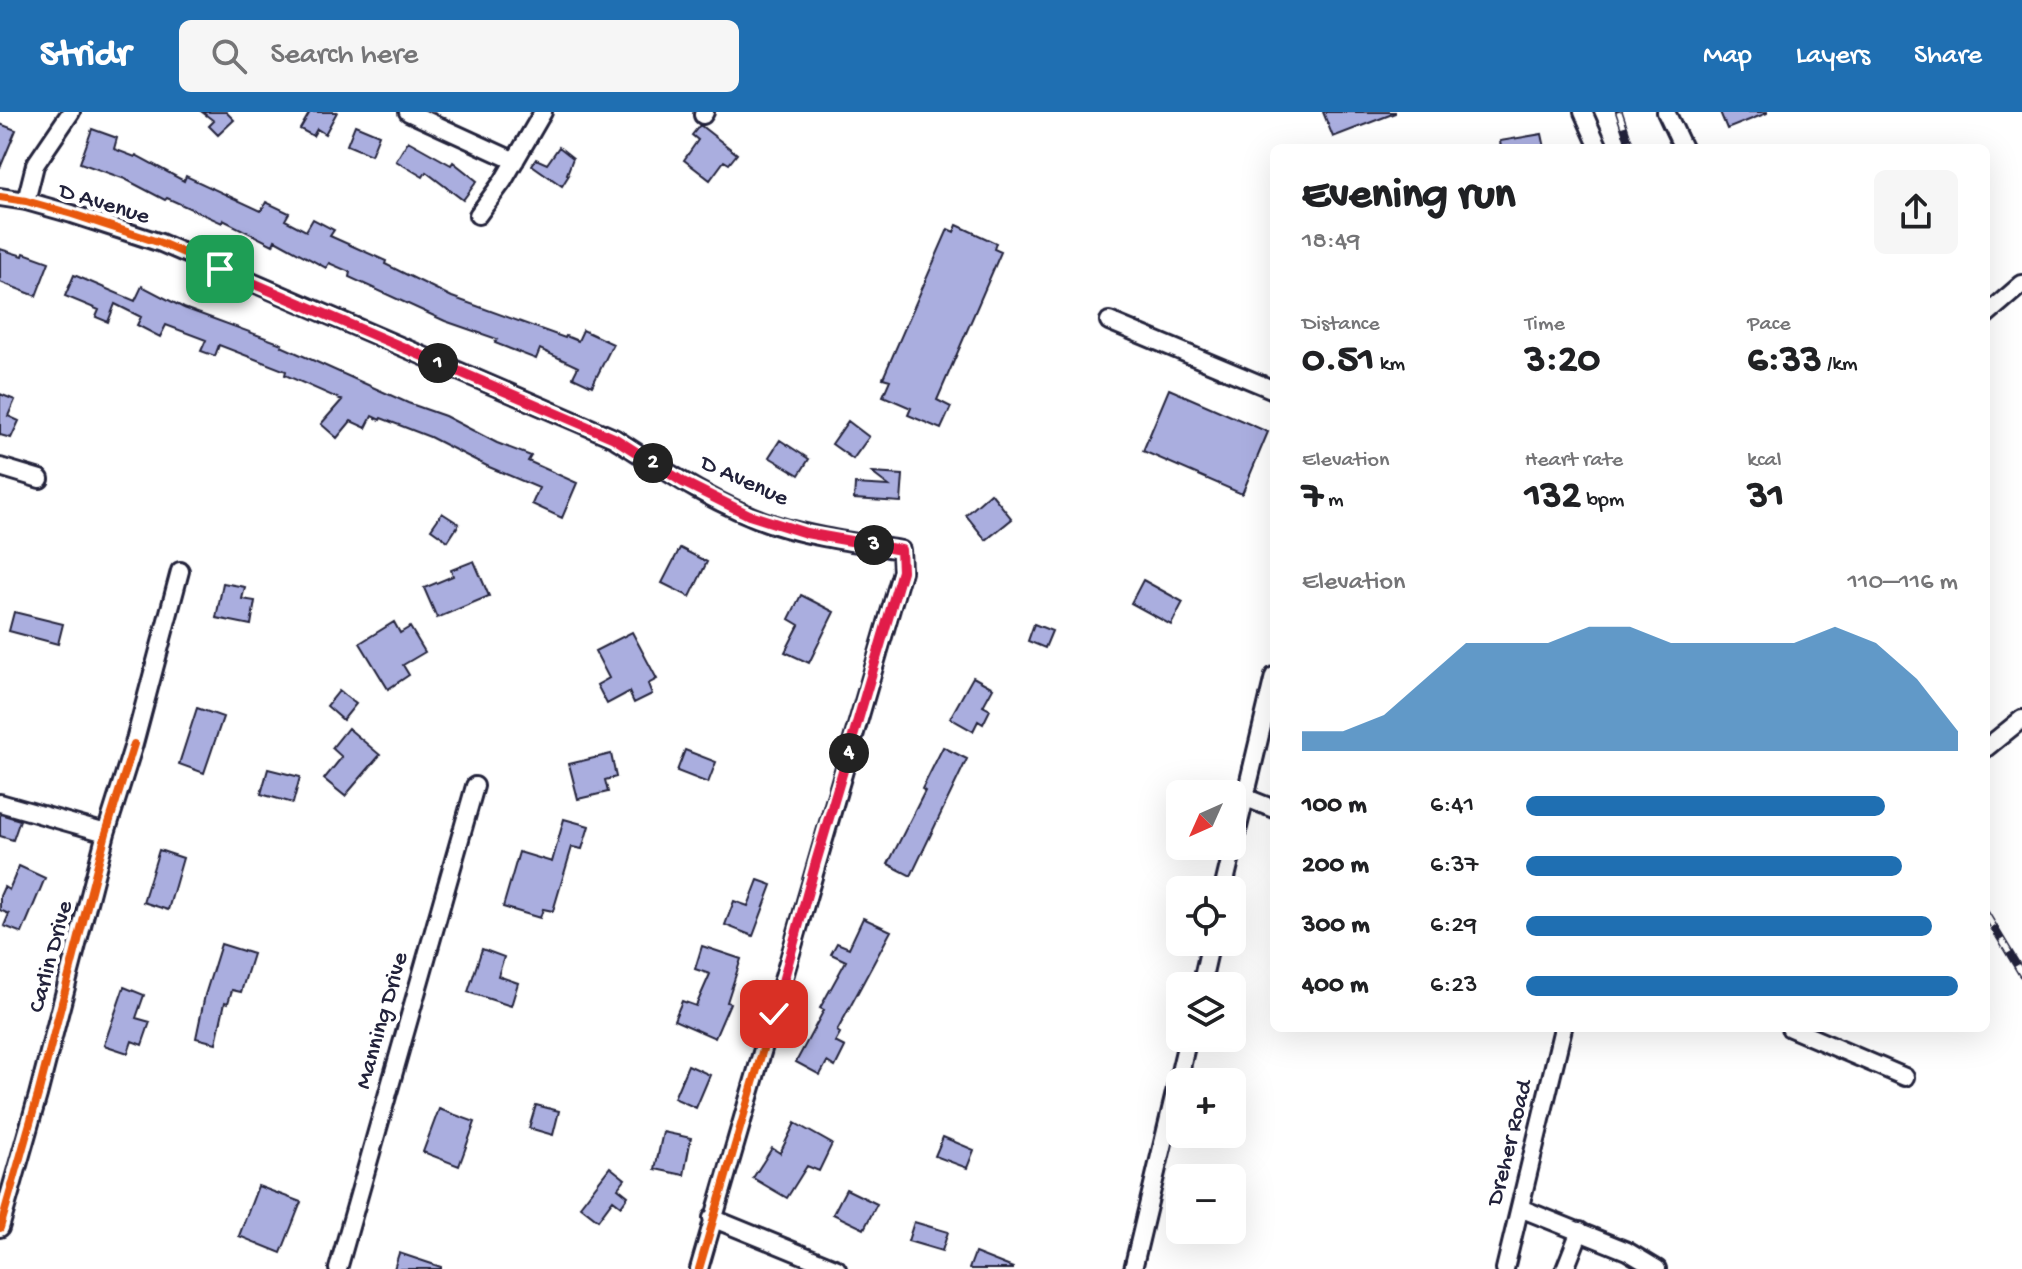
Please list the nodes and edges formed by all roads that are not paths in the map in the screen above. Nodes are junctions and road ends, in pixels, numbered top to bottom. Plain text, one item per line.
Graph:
1 (71, 112) edge
2 (408, 112) edge
3 (543, 112) edge
4 (1583, 112) edge
5 (1666, 112) edge
6 (1597, 144) edge
7 (1681, 144) edge
8 (515, 161) junction
9 (0, 197) edge
10 (26, 201) junction
11 (478, 215) dead end
12 (2022, 284) edge
13 (1990, 312) edge
14 (1109, 321) dead end
15 (1270, 388) edge
16 (0, 467) edge
17 (40, 479) dead end
18 (180, 571) dead end
19 (1270, 692) edge
20 (2022, 719) edge
21 (1990, 745) edge
22 (475, 786) dead end
23 (1246, 789) edge
24 (1246, 798) edge
25 (0, 803) edge
26 (1270, 807) edge
27 (106, 833) junction
28 (1562, 1032) edge
29 (1799, 1032) edge
30 (1185, 1052) edge
31 (1905, 1077) dead end
32 (1520, 1208) junction
33 (712, 1218) junction
34 (0, 1228) edge
35 (1580, 1231) junction
36 (338, 1269) edge
37 (699, 1269) edge
38 (837, 1269) edge
39 (1133, 1269) edge
40 (1505, 1269) edge
41 (1565, 1269) edge
42 (1657, 1269) edge

1 - 10 street
2 - 8 street
3 - 8 street
4 - 6 street
5 - 7 street
8 - 11 street
9 - 10 street, D Avenue
10 - 33 street, D Avenue
12 - 13 street
14 - 15 street
16 - 17 street
18 - 27 street, Carlin Drive
19 - 23 street
20 - 21 street
22 - 36 street, Manning Drive
24 - 26 street
25 - 27 street
27 - 34 street, Carlin Drive
28 - 32 street, Dreher Road
29 - 31 street
30 - 39 street
32 - 35 street
32 - 40 street, Dreher Road
33 - 37 street
33 - 38 street
35 - 41 street
35 - 42 street

